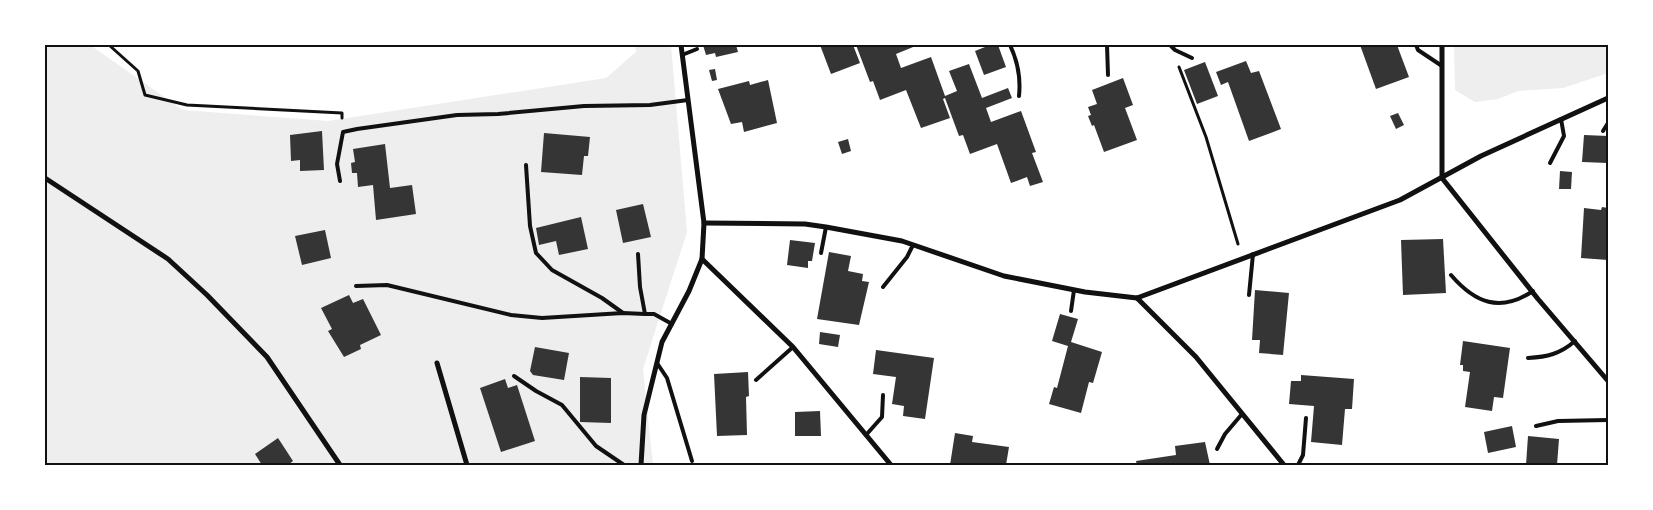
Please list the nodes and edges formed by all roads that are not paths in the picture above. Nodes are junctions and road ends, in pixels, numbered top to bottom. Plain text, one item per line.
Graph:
1 (681, 45) edge
2 (1010, 45) edge
3 (1107, 45) edge
4 (1170, 45) edge
5 (1416, 45) edge
6 (1442, 45) edge
7 (697, 49) dead end
8 (682, 55) junction
9 (1192, 58) dead end
10 (1442, 66) junction
11 (1108, 75) dead end
12 (1019, 96) dead end
13 (1608, 98) edge
14 (688, 100) junction
15 (1561, 119) junction
16 (1608, 123) edge
17 (1603, 131) dead end
18 (1550, 163) dead end
19 (526, 165) dead end
20 (45, 178) edge
21 (1442, 178) junction
22 (340, 181) dead end
23 (704, 223) junction
24 (826, 228) junction
25 (913, 245) junction
26 (821, 253) dead end
27 (638, 254) dead end
28 (1253, 254) junction
29 (702, 259) junction
30 (1451, 275) dead end
31 (356, 286) dead end
32 (883, 287) dead end
33 (1074, 290) junction
34 (1533, 292) junction
35 (1249, 295) dead end
36 (1137, 298) junction
37 (1071, 311) dead end
38 (623, 313) junction
39 (645, 314) junction
40 (672, 324) junction
41 (1574, 341) junction
42 (793, 347) junction
43 (1528, 358) dead end
44 (437, 363) dead end
45 (657, 363) junction
46 (514, 376) dead end
47 (756, 380) dead end
48 (1608, 381) edge
49 (883, 395) dead end
50 (1242, 414) junction
51 (1306, 418) dead end
52 (1608, 420) edge
53 (1536, 426) dead end
54 (866, 435) junction
55 (1217, 449) dead end
56 (692, 461) dead end
57 (340, 465) edge
58 (467, 465) edge
59 (624, 465) edge
60 (641, 465) edge
61 (891, 465) edge
62 (1284, 465) edge
63 (1298, 465) edge

1 - 8 street
2 - 12 lane
3 - 11 lane
4 - 9 lane
5 - 10 lane
6 - 10 street
7 - 8 lane
8 - 14 street
10 - 21 street
13 - 15 street
14 - 22 lane
14 - 23 street
15 - 18 lane
15 - 21 street
16 - 17 lane
19 - 38 lane
20 - 57 street
21 - 28 street
21 - 34 street
23 - 24 street
23 - 29 street
24 - 25 street
24 - 26 lane
25 - 32 lane
25 - 33 street
27 - 39 lane
28 - 35 lane
28 - 36 street
29 - 40 street
29 - 42 street
30 - 34 lane
31 - 38 lane
33 - 36 street
33 - 37 lane
34 - 41 street
36 - 50 street
38 - 39 lane
39 - 40 lane
40 - 45 street
41 - 43 lane
41 - 48 street
42 - 47 lane
42 - 54 street
44 - 58 street
45 - 56 lane
45 - 60 street
46 - 59 lane
49 - 54 lane
50 - 55 lane
50 - 62 street
51 - 63 lane
52 - 53 lane
54 - 61 street

